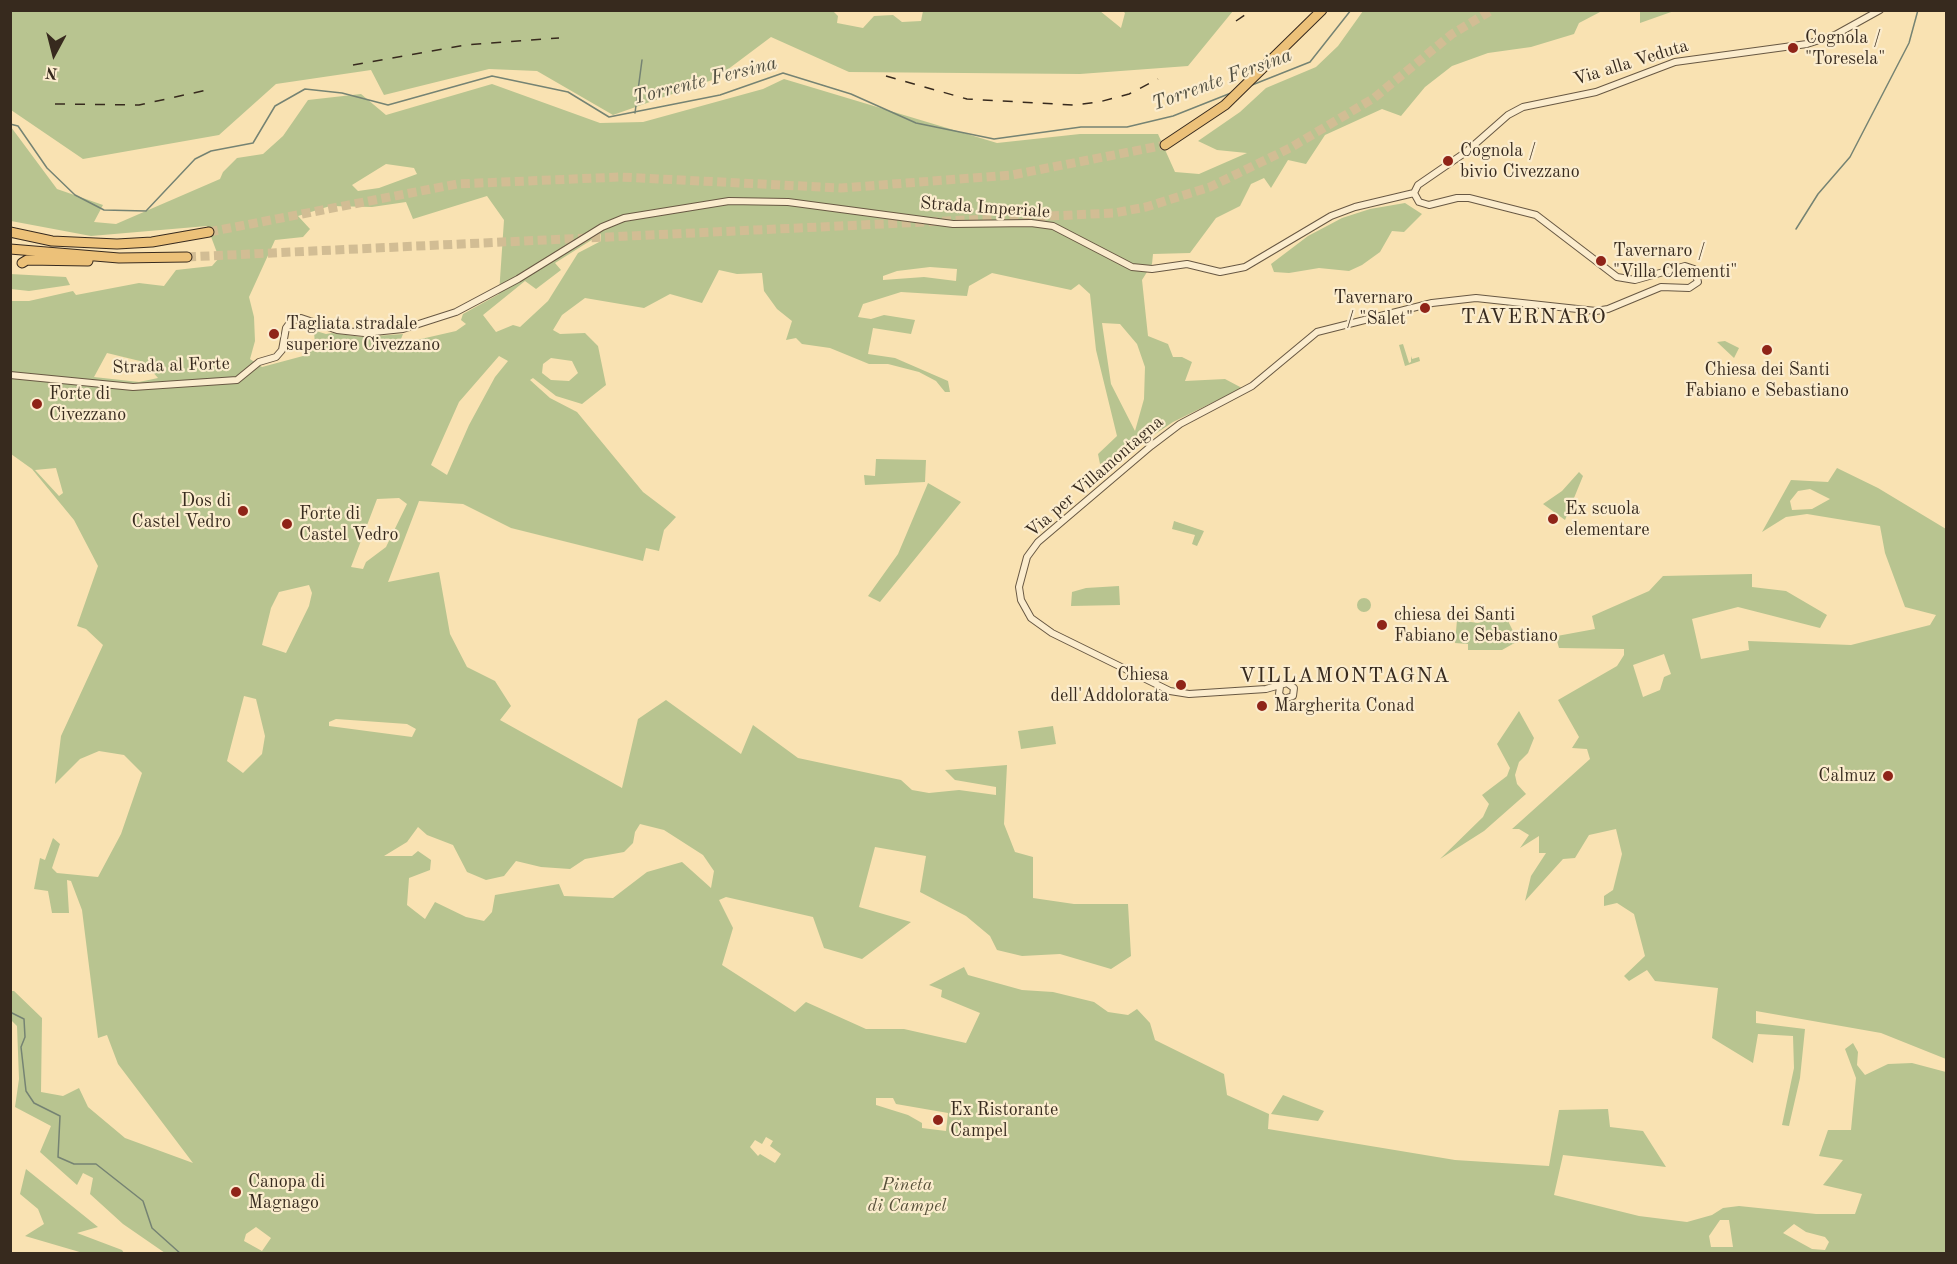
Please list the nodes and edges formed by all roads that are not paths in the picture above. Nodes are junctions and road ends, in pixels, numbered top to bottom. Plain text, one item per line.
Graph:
1 (1322, 10) edge
2 (1880, 10) edge
3 (1165, 145) tunnel mouth
4 (1414, 193) junction
5 (10, 232) edge
6 (209, 232) tunnel mouth
7 (10, 249) edge
8 (187, 257) tunnel mouth
9 (118, 258) junction
10 (22, 263) dead end
11 (301, 318) joint
12 (10, 375) edge
13 (1280, 687) dead end

1 - 3 highway
2 - 4 street, Via alla Veduta
4 - 11 street, Strada Imperiale
4 - 13 street, Via per Villamontagna
5 - 6 highway
7 - 9 highway
8 - 9 highway
9 - 10 highway
11 - 12 street, Strada al Forte

